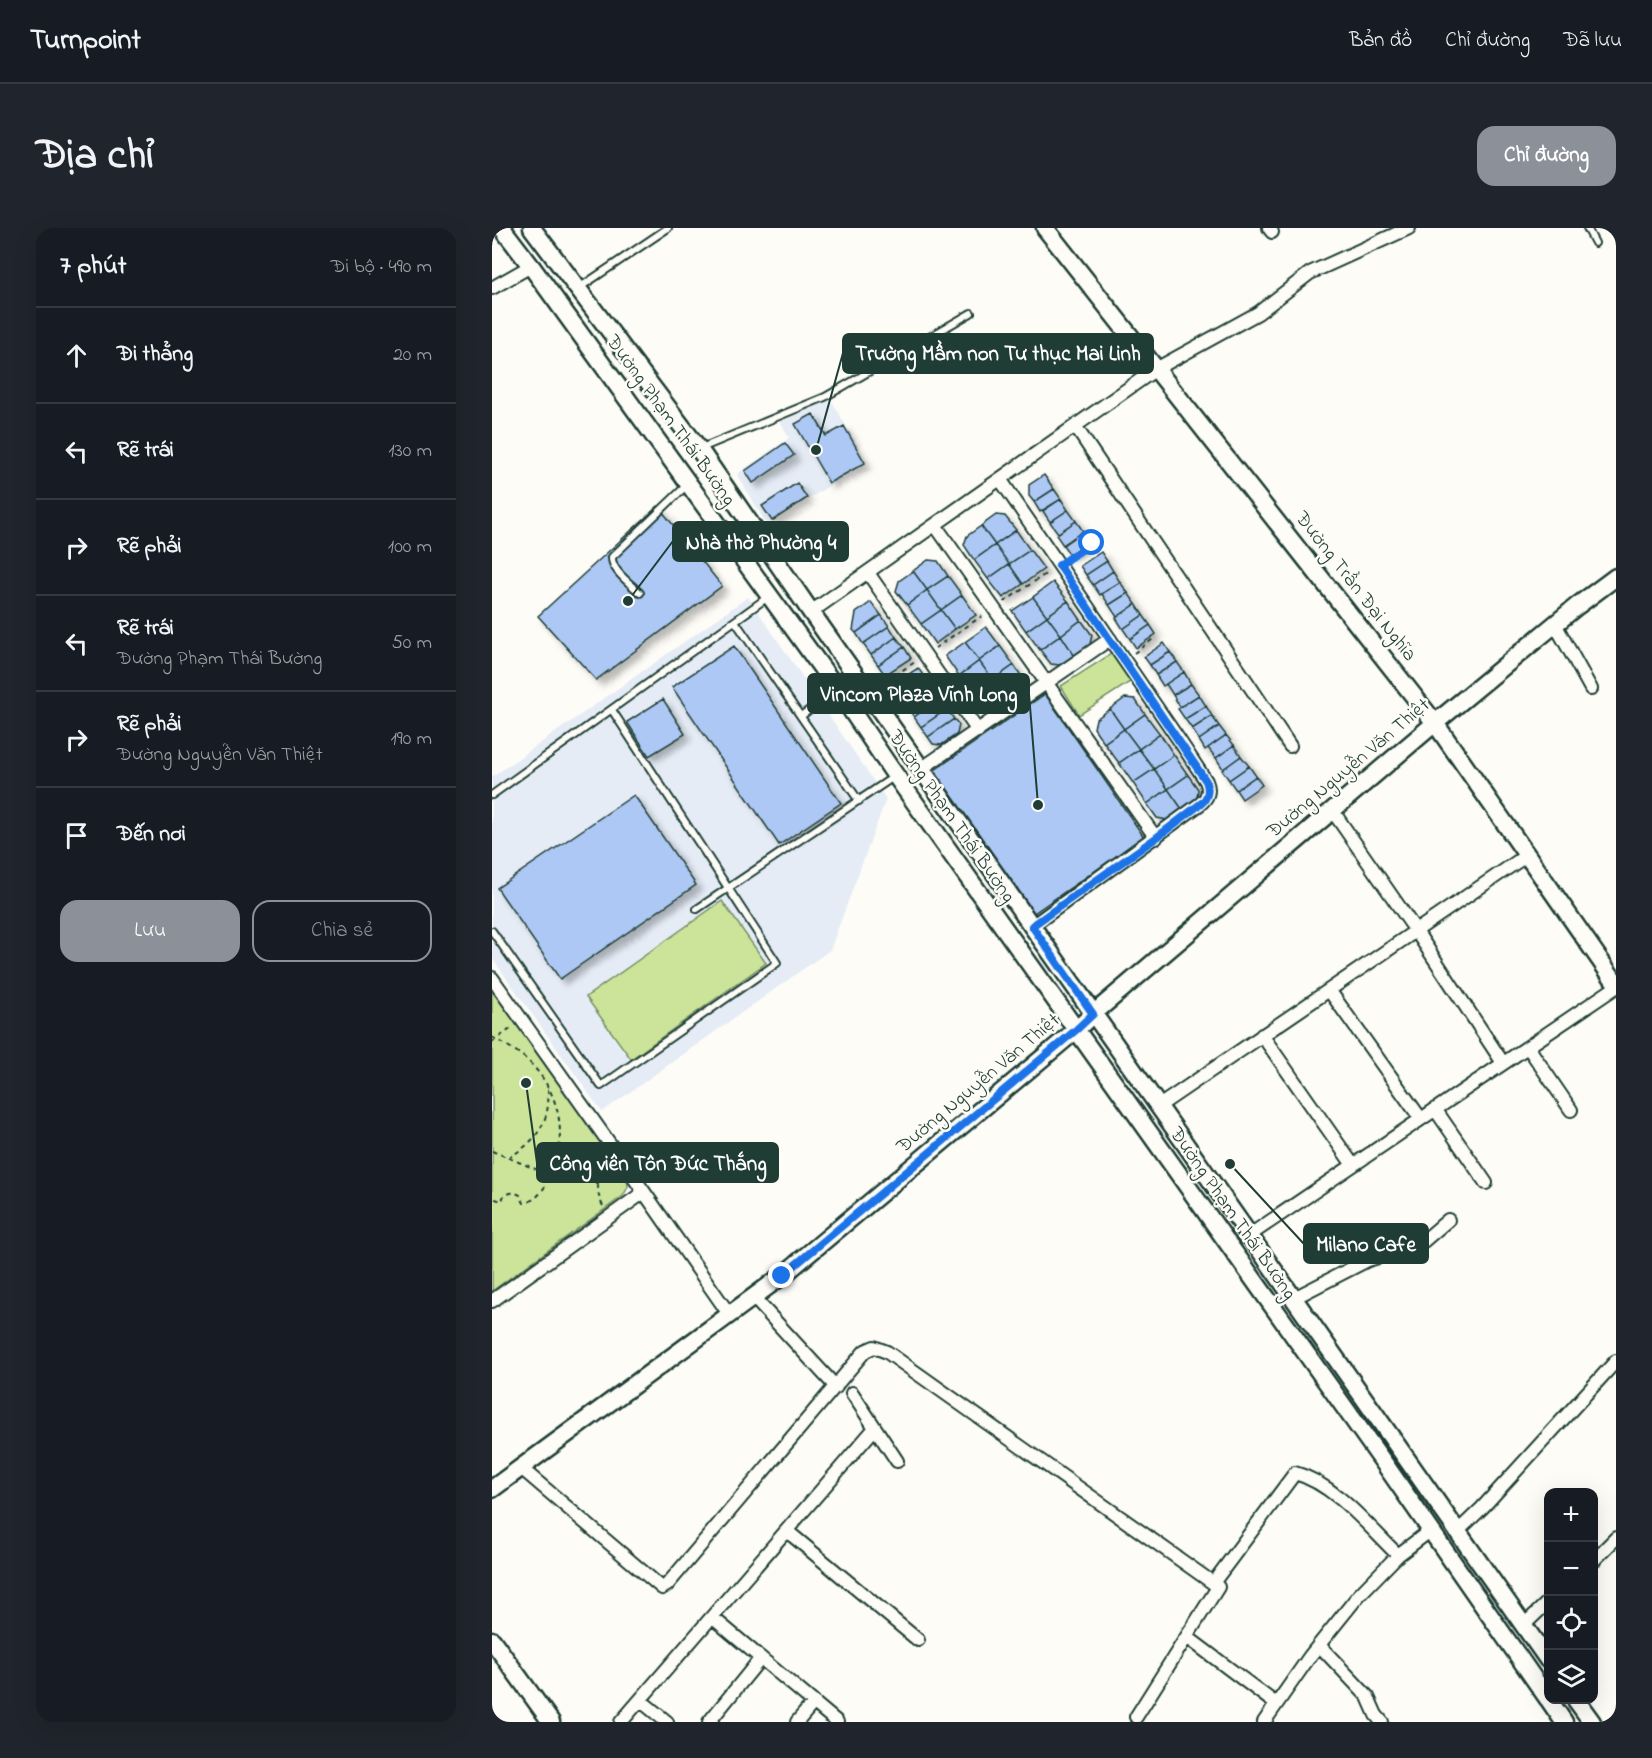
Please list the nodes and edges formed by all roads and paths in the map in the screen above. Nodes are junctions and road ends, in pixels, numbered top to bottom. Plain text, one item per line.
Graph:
1 (502, 228) edge
2 (668, 228) edge
3 (1045, 228) edge
4 (1409, 228) edge
5 (1587, 228) edge
6 (535, 229) edge
7 (1595, 243) dead end
8 (551, 252) junction
9 (531, 266) junction
10 (492, 288) edge
11 (579, 288) junction
12 (971, 314) dead end
13 (1156, 369) junction
14 (1075, 426) junction
15 (699, 449) junction
16 (1000, 479) junction
17 (689, 483) junction
18 (935, 525) junction
19 (1092, 543) dead end
20 (1059, 565) junction
21 (868, 573) junction
22 (1616, 577) edge
23 (640, 592) dead end
24 (770, 595) junction
25 (994, 609) junction
26 (810, 612) junction
27 (735, 621) junction
28 (1555, 624) junction
29 (1156, 637) dead end
30 (1110, 639) junction
31 (925, 655) junction
32 (1124, 660) junction
33 (855, 675) junction
34 (1046, 683) junction
35 (837, 689) junction
36 (1592, 689) dead end
37 (868, 693) junction
38 (612, 710) junction
39 (801, 716) junction
40 (1435, 723) junction
41 (978, 730) junction
42 (1290, 746) dead end
43 (921, 769) junction
44 (896, 776) junction
45 (492, 795) edge
46 (859, 801) junction
47 (1332, 810) junction
48 (1156, 838) junction
49 (1527, 855) junction
50 (728, 888) junction
51 (697, 909) dead end
52 (1032, 926) junction
53 (492, 931) edge
54 (1416, 931) junction
55 (492, 978) edge
56 (1616, 985) edge
57 (1329, 990) junction
58 (1093, 1014) junction
59 (522, 1021) junction
60 (1076, 1030) junction
61 (1262, 1035) junction
62 (492, 1036) edge
63 (496, 1039) junction
64 (492, 1042) edge
65 (1528, 1047) junction
66 (1503, 1063) junction
67 (547, 1086) junction
68 (1159, 1106) junction
69 (1435, 1110) junction
70 (1571, 1110) dead end
71 (1421, 1119) junction
72 (492, 1151) edge
73 (618, 1154) junction
74 (508, 1158) junction
75 (1353, 1165) junction
76 (551, 1174) junction
77 (599, 1183) junction
78 (1486, 1183) dead end
79 (645, 1192) junction
80 (492, 1198) edge
81 (610, 1216) junction
82 (1448, 1220) dead end
83 (1417, 1231) dead end
84 (1250, 1235) junction
85 (1419, 1245) junction
86 (1230, 1247) junction
87 (753, 1297) junction
88 (1294, 1298) junction
89 (492, 1301) edge
90 (729, 1314) junction
91 (1616, 1361) edge
92 (836, 1387) junction
93 (852, 1394) dead end
94 (875, 1428) junction
95 (897, 1461) dead end
96 (521, 1468) junction
97 (492, 1489) edge
98 (1431, 1530) junction
99 (787, 1531) junction
100 (1458, 1532) junction
101 (1616, 1538) edge
102 (1398, 1555) junction
103 (1598, 1555) edge
104 (1213, 1583) junction
105 (1544, 1606) edge
106 (712, 1617) junction
107 (1524, 1625) junction
108 (1187, 1637) junction
109 (918, 1640) dead end
110 (492, 1641) edge
111 (1319, 1645) junction
112 (1544, 1654) edge
113 (761, 1658) junction
114 (640, 1700) junction
115 (814, 1702) junction
116 (1276, 1704) junction
117 (1580, 1704) edge
118 (1555, 1708) edge
119 (1136, 1717) dead end
120 (551, 1722) edge
121 (621, 1722) edge
122 (667, 1722) edge
123 (709, 1722) edge
124 (797, 1722) edge
125 (837, 1722) edge
126 (1264, 1722) edge
127 (1382, 1722) edge
128 (1592, 1722) edge

1 - 9 main road, Đường Phạm Thái Bường
2 - 11 lane
3 - 13 main road, Đường Trần Đại Nghĩa
4 - 13 street
5 - 7 lane
6 - 8 main road, Đường Phạm Thái Bường
8 - 9 main road
8 - 11 main road, Đường Phạm Thái Bường
9 - 10 street
9 - 17 main road, Đường Phạm Thái Bường
11 - 15 main road, Đường Phạm Thái Bường
12 - 15 lane
13 - 14 street
13 - 40 main road, Đường Trần Đại Nghĩa
14 - 16 street
14 - 42 street
15 - 26 main road, Đường Phạm Thái Bường
16 - 18 street
16 - 20 street
17 - 23 lane
17 - 24 main road, Đường Phạm Thái Bường
18 - 21 street
18 - 25 street
19 - 20 path
20 - 25 path
20 - 30 street
21 - 26 street
21 - 31 street
22 - 28 main road, Đường Nguyễn Văn Thiệt
24 - 27 lane
24 - 35 main road, Đường Phạm Thái Bường
25 - 31 path
25 - 34 street
26 - 33 main road, Đường Phạm Thái Bường
27 - 38 lane
27 - 39 lane
28 - 36 street
28 - 40 main road, Đường Nguyễn Văn Thiệt
29 - 32 path
30 - 32 street
30 - 34 street
31 - 37 path
31 - 41 street
32 - 48 street
33 - 35 main road
33 - 37 main road, Đường Phạm Thái Bường
34 - 41 street
34 - 48 street
35 - 39 lane
35 - 44 main road, Đường Phạm Thái Bường
37 - 43 main road, Đường Phạm Thái Bường
38 - 45 lane
38 - 50 lane
39 - 46 lane
40 - 47 main road, Đường Nguyễn Văn Thiệt
40 - 49 main road, Đường Trần Đại Nghĩa
41 - 43 street
43 - 52 main road, Đường Phạm Thái Bường
44 - 46 lane
44 - 60 main road, Đường Phạm Thái Bường
46 - 50 lane
47 - 54 street
47 - 58 main road, Đường Nguyễn Văn Thiệt
48 - 52 street
49 - 54 street
49 - 56 main road, Đường Trần Đại Nghĩa
50 - 51 lane
50 - 53 lane
52 - 58 main road, Đường Phạm Thái Bường
54 - 57 street
54 - 66 street
55 - 59 street
56 - 65 street
57 - 61 street
57 - 71 street
58 - 60 main road, Đường Nguyễn Văn Thiệt
58 - 68 main road, Đường Phạm Thái Bường
59 - 63 path
59 - 73 street
60 - 86 main road, Đường Phạm Thái Bường
60 - 87 main road, Đường Nguyễn Văn Thiệt
61 - 68 street
61 - 75 street
62 - 63 path
63 - 64 path
63 - 67 path
65 - 66 street
65 - 70 street
66 - 69 street
67 - 74 path
67 - 76 path
68 - 84 main road, Đường Phạm Thái Bường
69 - 71 street
69 - 78 street
71 - 75 street
72 - 74 path
73 - 77 path
73 - 79 street
74 - 76 path
75 - 84 street
76 - 77 path
76 - 80 path
77 - 81 path
79 - 81 street
79 - 90 street
81 - 89 street
82 - 85 street
83 - 85 lane
84 - 86 main road
84 - 88 main road, Đường Phạm Thái Bường
85 - 88 street
86 - 98 main road, Đường Phạm Thái Bường
87 - 90 main road, Đường Nguyễn Văn Thiệt
87 - 92 street
88 - 100 main road, Đường Phạm Thái Bường
90 - 96 main road, Đường Nguyễn Văn Thiệt
91 - 100 street
92 - 96 street
92 - 104 street
93 - 94 street
94 - 95 street
94 - 99 street
96 - 97 main road, Đường Nguyễn Văn Thiệt
98 - 102 street
98 - 118 main road, Đường Phạm Thái Bường
99 - 106 street
99 - 109 street
100 - 107 main road, Đường Phạm Thái Bường
101 - 103 street
102 - 104 street
102 - 111 street
104 - 108 street
105 - 107 street
106 - 113 street
106 - 114 street
107 - 112 main road, Đường Phạm Thái Bường
108 - 116 street
108 - 119 street
110 - 120 main road
111 - 116 street
111 - 127 street
113 - 115 street
113 - 123 street
114 - 121 street
114 - 122 street
115 - 124 street
115 - 125 street
116 - 126 street
117 - 128 main road

